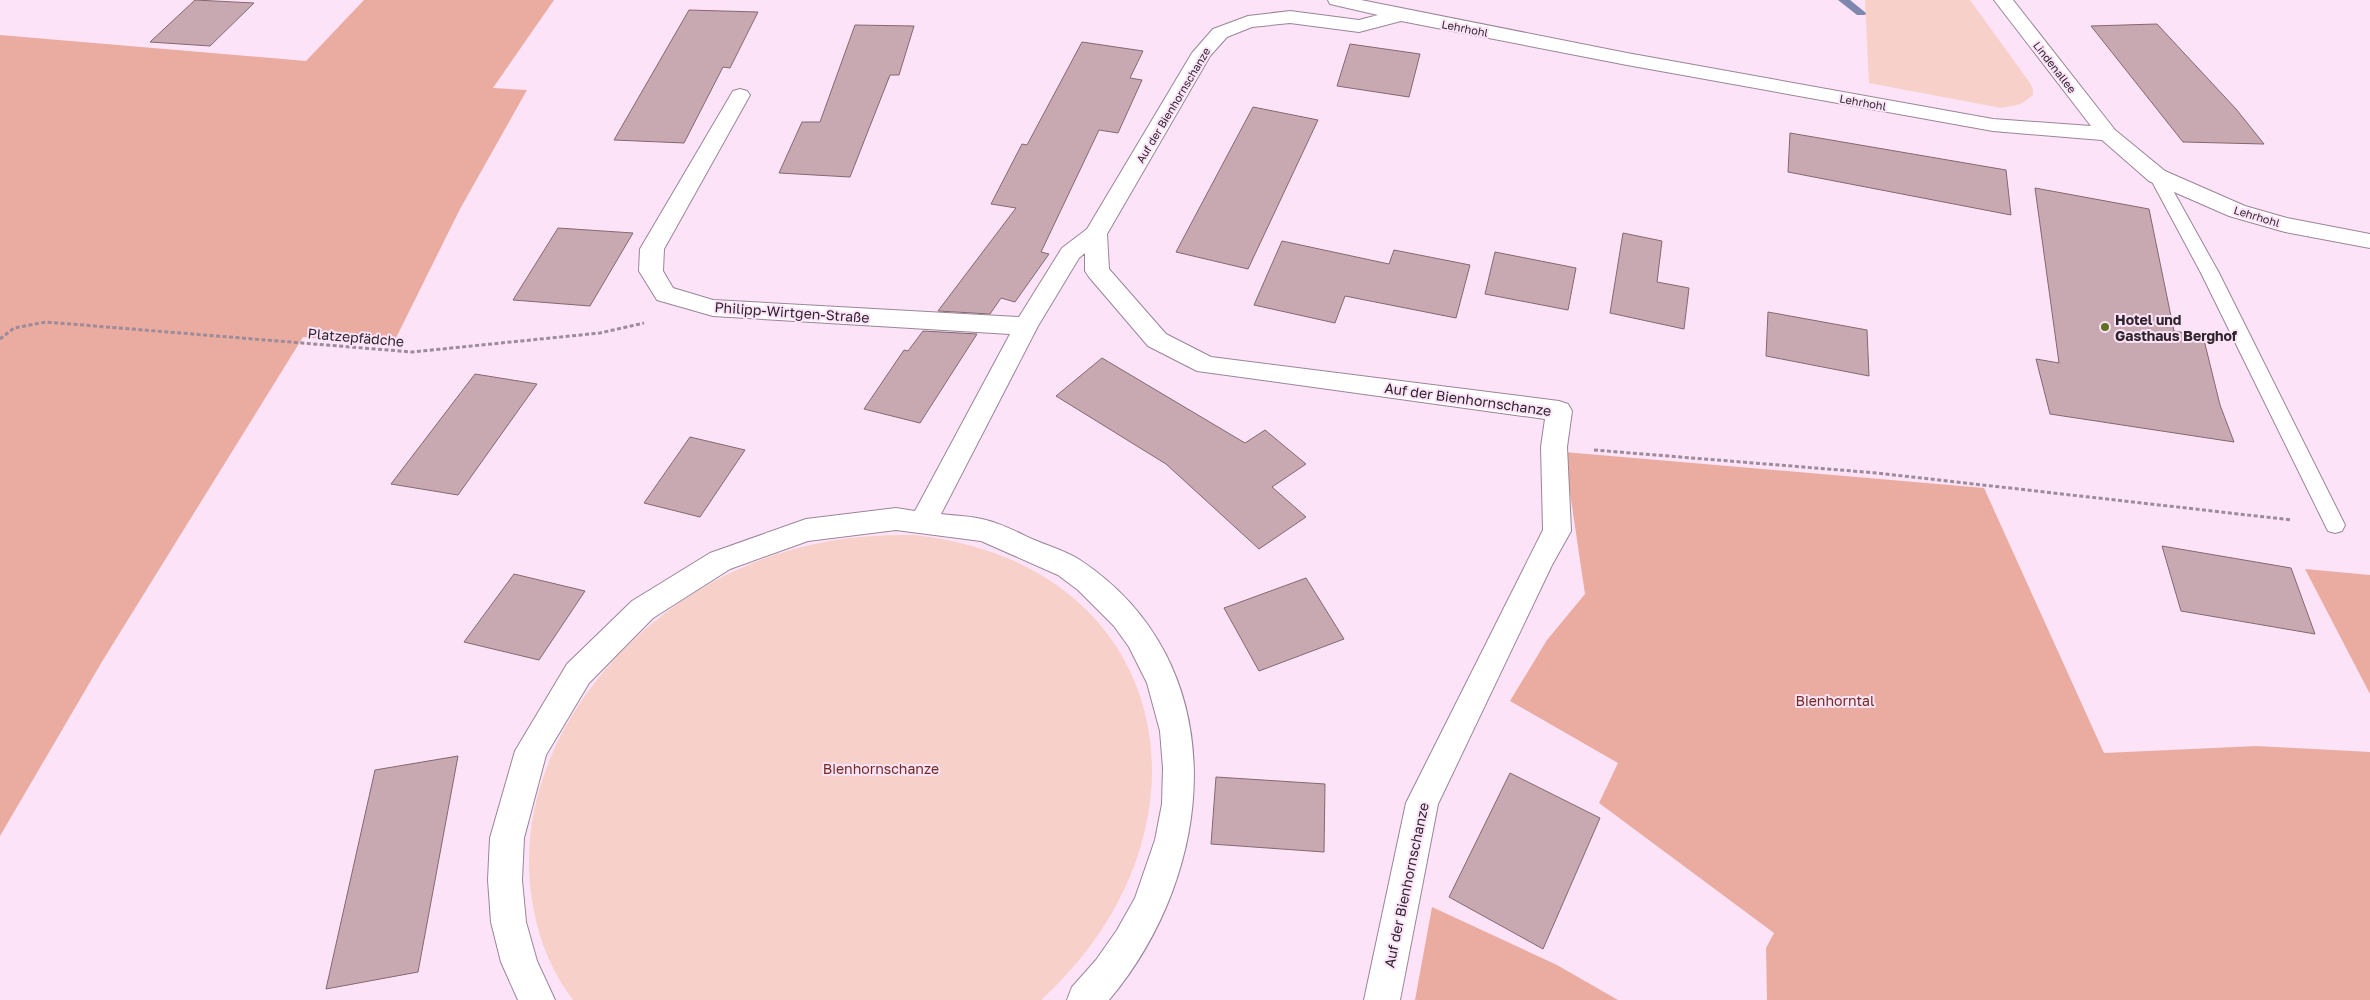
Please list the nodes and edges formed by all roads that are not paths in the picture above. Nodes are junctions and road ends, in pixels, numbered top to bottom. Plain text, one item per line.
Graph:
1 (1337, 0) edge
2 (2002, 0) edge
3 (1401, 15) junction
4 (740, 95) dead end
5 (2108, 134) junction
6 (2157, 176) junction
7 (1096, 234) junction
8 (2370, 241) edge
9 (1026, 326) junction
10 (925, 519) junction
11 (2335, 525) road end
12 (537, 1000) edge
13 (1084, 1000) edge
14 (1382, 1000) edge

1 - 3 street, Lehrhohl
2 - 5 street, Lindenallee
3 - 5 street, Lehrhohl
3 - 7 street, Auf der Bienhornschanze
4 - 9 street, Philipp-Wirtgen-Straße
5 - 6 street, Lehrhohl
6 - 8 street, Lehrhohl
6 - 11 lane
7 - 9 street, Auf der Bienhornschanze
7 - 14 street, Auf der Bienhornschanze
9 - 10 street, Auf der Bienhornschanze
10 - 12 street
10 - 13 street

